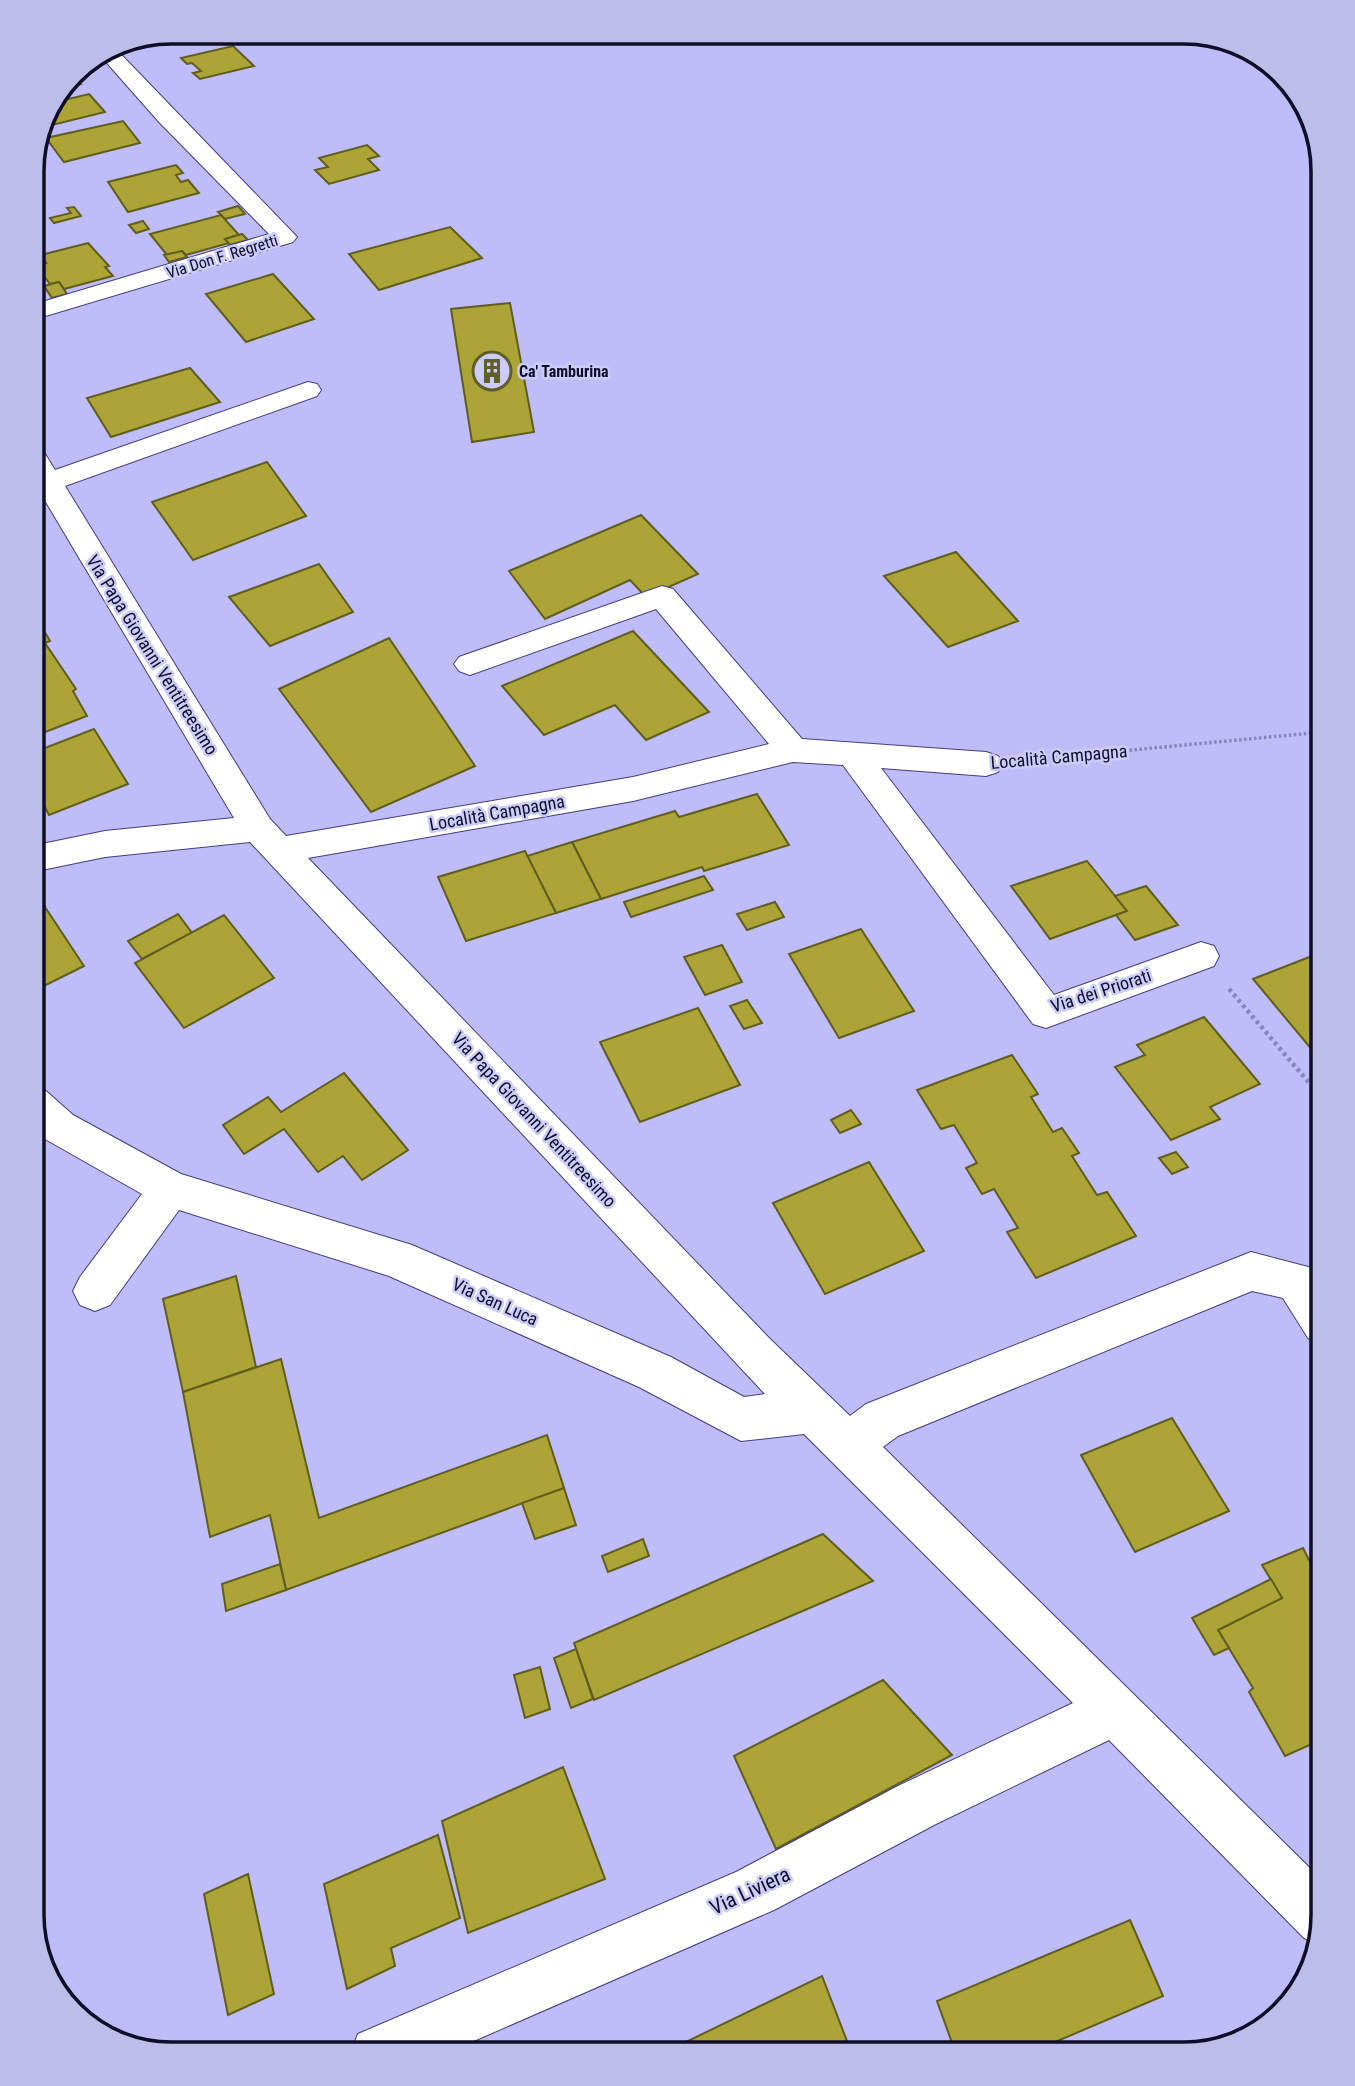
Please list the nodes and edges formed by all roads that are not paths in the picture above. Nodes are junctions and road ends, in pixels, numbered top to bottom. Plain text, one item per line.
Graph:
1 (113, 58) edge
2 (44, 309) edge
3 (308, 390) dead end
4 (44, 475) edge
5 (48, 482) junction
6 (470, 664) dead end
7 (793, 750) junction
8 (853, 755) junction
9 (986, 764) road end
10 (269, 839) junction
11 (44, 856) edge
12 (1201, 956) road end
13 (44, 1114) edge
14 (170, 1189) junction
15 (95, 1291) dead end
16 (1311, 1304) edge
17 (812, 1411) junction
18 (847, 1445) junction
19 (1115, 1710) junction
20 (1311, 1907) edge
21 (405, 2042) edge

1 - 2 street, Via Don F. Regretti
3 - 5 street
4 - 5 street, Via Papa Giovanni Ventitreesimo
5 - 10 street, Via Papa Giovanni Ventitreesimo
6 - 7 street
7 - 8 street, Località Campagna
7 - 10 street, Località Campagna
8 - 9 street, Località Campagna
8 - 12 street, Via dei Priorati
10 - 11 street
10 - 17 street, Via Papa Giovanni Ventitreesimo
13 - 14 street, Via San Luca
14 - 15 street
14 - 17 street, Via San Luca
16 - 18 street
17 - 18 street
18 - 19 street
19 - 20 street
19 - 21 street, Via Liviera

